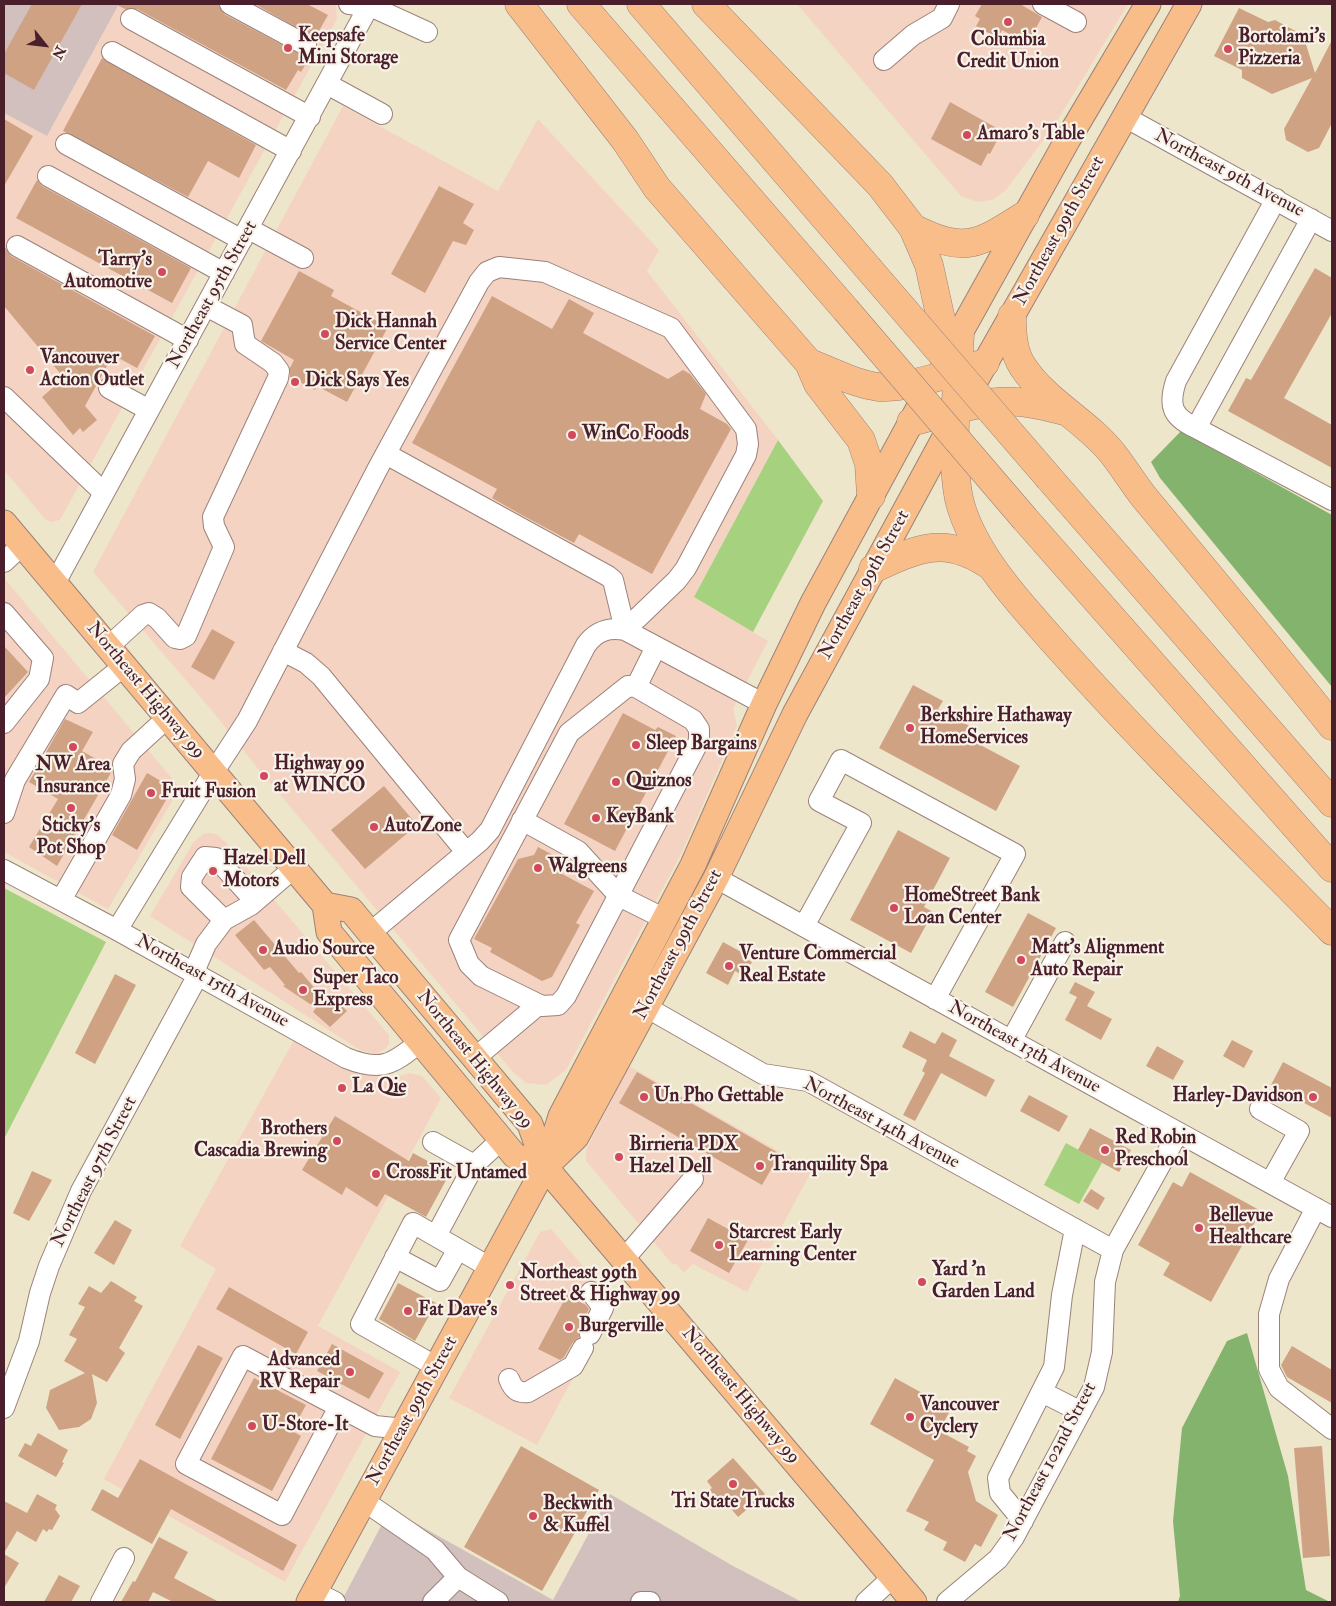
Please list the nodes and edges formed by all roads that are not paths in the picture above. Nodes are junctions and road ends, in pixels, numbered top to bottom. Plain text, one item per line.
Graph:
1 (230, 4) edge
2 (349, 4) edge
3 (519, 4) edge
4 (581, 4) edge
5 (641, 4) edge
6 (706, 4) edge
7 (1043, 4) edge
8 (1148, 4) edge
9 (1189, 4) edge
10 (370, 5) edge
11 (946, 11) edge
12 (131, 19) dead end
13 (1076, 22) dead end
14 (427, 32) dead end
15 (306, 45) dead end
16 (112, 52) dead end
17 (884, 60) dead end
18 (327, 84) junction
19 (382, 114) dead end
20 (310, 117) junction
21 (1125, 118) junction
22 (66, 144) dead end
23 (291, 150) junction
24 (48, 176) dead end
25 (1276, 199) junction
26 (1025, 216) junction
27 (1311, 218) junction
28 (913, 228) junction
29 (1332, 231) edge
30 (245, 235) junction
31 (17, 246) dead end
32 (303, 258) dead end
33 (224, 273) junction
34 (206, 306) junction
35 (1012, 316) junction
36 (960, 333) joint
37 (188, 340) junction
38 (809, 363) junction
39 (954, 368) junction
40 (109, 388) dead end
41 (4, 397) edge
42 (149, 410) junction
43 (955, 411) junction
44 (1068, 412) junction
45 (911, 422) junction
46 (1196, 428) junction
47 (943, 442) joint
48 (386, 454) junction
49 (104, 493) junction
50 (871, 496) junction
51 (1332, 500) edge
52 (4, 523) edge
53 (22, 545) junction
54 (4, 562) edge
55 (992, 567) junction
56 (874, 569) junction
57 (55, 583) junction
58 (4, 613) edge
59 (625, 630) junction
60 (108, 647) junction
61 (656, 647) junction
62 (283, 651) junction
63 (124, 666) junction
64 (636, 687) junction
65 (762, 708) junction
66 (167, 718) junction
67 (4, 723) edge
68 (1332, 726) edge
69 (213, 773) junction
70 (1332, 804) edge
71 (4, 813) edge
72 (522, 820) junction
73 (466, 852) junction
74 (294, 868) junction
75 (1332, 868) edge
76 (4, 870) edge
77 (716, 878) junction
78 (620, 896) junction
79 (60, 900) junction
80 (255, 901) junction
81 (325, 905) junction
82 (224, 920) junction
83 (665, 920) junction
84 (804, 926) junction
85 (118, 930) junction
86 (1332, 931) edge
87 (370, 933) junction
88 (1065, 942) dead end
89 (198, 975) junction
90 (935, 999) junction
91 (538, 1005) junction
92 (646, 1007) junction
93 (1012, 1041) junction
94 (420, 1042) junction
95 (475, 1058) junction
96 (1260, 1109) dead end
97 (1178, 1133) junction
98 (501, 1140) junction
99 (434, 1142) dead end
100 (474, 1165) junction
101 (546, 1167) junction
102 (693, 1179) dead end
103 (1270, 1183) junction
104 (1324, 1213) edge
105 (1075, 1229) junction
106 (436, 1236) junction
107 (458, 1249) junction
108 (1112, 1250) junction
109 (396, 1257) junction
110 (624, 1259) junction
111 (491, 1268) junction
112 (591, 1292) dead end
113 (437, 1367) junction
114 (509, 1379) dead end
115 (1042, 1392) junction
116 (339, 1407) junction
117 (4, 1408) edge
118 (1080, 1412) junction
119 (404, 1429) junction
120 (1332, 1429) edge
121 (364, 1501) junction
122 (1023, 1521) junction
123 (124, 1558) dead end
124 (458, 1577) junction
125 (893, 1577) junction
126 (320, 1599) edge
127 (101, 1602) edge
128 (433, 1602) edge
129 (498, 1602) edge
130 (642, 1602) edge
131 (650, 1602) edge
132 (866, 1602) edge
133 (914, 1602) edge
134 (947, 1602) edge

1 - 15 street
2 - 10 street
3 - 38 highway
4 - 75 highway, bridge
5 - 70 highway, bridge
6 - 28 highway
7 - 13 street
8 - 26 main road, Northeast 99th Street
9 - 21 main road, Northeast 99th Street
10 - 14 street
10 - 18 street, Northeast 95th Street
11 - 17 street
12 - 20 street
16 - 23 street
18 - 19 street
18 - 20 street, Northeast 95th Street
20 - 23 street, Northeast 95th Street
21 - 25 street, Northeast 9th Avenue
21 - 35 main road, Northeast 99th Street
22 - 30 street
23 - 30 street, Northeast 95th Street
24 - 33 street
25 - 27 street, Northeast 9th Avenue
25 - 46 street
26 - 28 highway
26 - 36 main road, Northeast 99th Street
27 - 29 street, Northeast 9th Avenue
27 - 46 street
28 - 39 highway
30 - 32 street
30 - 33 street, Northeast 95th Street
31 - 37 street
33 - 34 street, Northeast 95th Street
34 - 37 street, Northeast 95th Street
34 - 60 street
35 - 39 main road, Northeast 99th Street
35 - 44 highway
36 - 39 highway
37 - 42 street, Northeast 95th Street
38 - 39 highway
38 - 50 highway
39 - 43 highway
39 - 43 main road, Northeast 99th Street
39 - 45 main road, Northeast 99th Street
40 - 42 street
41 - 49 street
42 - 49 street, Northeast 95th Street
43 - 44 highway
43 - 45 highway
43 - 47 highway
43 - 55 highway
44 - 68 highway
45 - 50 main road, Northeast 99th Street
46 - 51 street
47 - 56 main road, Northeast 99th Street
48 - 59 street
48 - 59 street
48 - 62 street
49 - 57 street, Northeast 95th Street
50 - 65 main road, Northeast 99th Street
52 - 53 main road, Northeast Highway 99
53 - 54 street
53 - 57 main road, Northeast Highway 99
55 - 56 highway
55 - 86 highway
56 - 77 main road, Northeast 99th Street
57 - 60 main road, Northeast Highway 99
58 - 67 street
59 - 61 street
59 - 73 street
60 - 63 main road, Northeast Highway 99
61 - 64 street
61 - 65 street
62 - 69 street
62 - 73 street
63 - 66 main road, Northeast Highway 99
63 - 71 street
64 - 72 street
64 - 78 street
65 - 77 main road
65 - 83 main road, Northeast 99th Street
66 - 69 main road, Northeast Highway 99
66 - 79 street
69 - 74 main road, Northeast Highway 99
69 - 85 street
72 - 78 street
72 - 91 street
73 - 87 street
74 - 80 street
74 - 81 main road, Northeast Highway 99
76 - 79 street, Northeast 15th Avenue
77 - 84 street, Northeast 13th Avenue
77 - 92 main road, Northeast 99th Street
78 - 83 street
78 - 91 street
79 - 85 street, Northeast 15th Avenue
80 - 82 street
80 - 82 street
81 - 87 main road, Northeast Highway 99
81 - 94 main road, Northeast Highway 99
82 - 89 street, Northeast 97th Street
83 - 101 main road, Northeast 99th Street
84 - 90 street, Northeast 13th Avenue
84 - 90 street
85 - 89 street, Northeast 15th Avenue
87 - 95 main road, Northeast Highway 99
88 - 93 street
89 - 94 street, Northeast 15th Avenue
89 - 117 street, Northeast 97th Street
90 - 93 street, Northeast 13th Avenue
91 - 95 street
92 - 101 main road, Northeast 99th Street
92 - 105 street, Northeast 14th Avenue
93 - 97 street, Northeast 13th Avenue
94 - 98 main road, Northeast Highway 99
95 - 101 main road, Northeast Highway 99
96 - 103 street
97 - 103 street, Northeast 13th Avenue
97 - 108 street, Northeast 102nd Street
98 - 100 street
98 - 101 main road, Northeast Highway 99
99 - 100 street
100 - 106 street
101 - 110 main road, Northeast Highway 99
101 - 111 main road, Northeast 99th Street
102 - 110 street
103 - 104 street, Northeast 13th Avenue
104 - 120 street
105 - 108 street, Northeast 14th Avenue
105 - 115 street
106 - 107 street
106 - 109 street
107 - 109 street
107 - 111 street
108 - 118 street, Northeast 102nd Street
109 - 113 street
110 - 125 main road, Northeast Highway 99
111 - 113 main road, Northeast 99th Street
112 - 114 street
113 - 119 main road, Northeast 99th Street
115 - 118 street
115 - 122 street
116 - 116 street
116 - 119 street
118 - 122 street, Northeast 102nd Street
119 - 121 main road, Northeast 99th Street
121 - 124 street
121 - 126 main road, Northeast 99th Street
122 - 134 street, Northeast 102nd Street
123 - 127 street
124 - 128 street
124 - 129 street
125 - 132 street
125 - 133 main road, Northeast Highway 99
130 - 131 street

